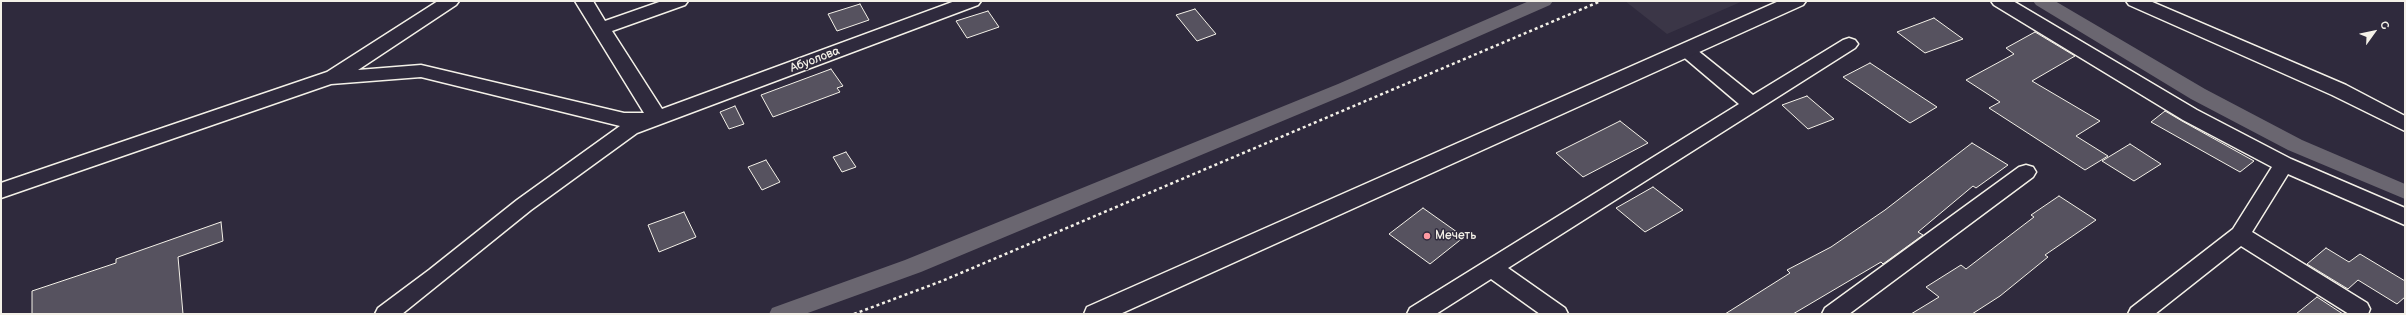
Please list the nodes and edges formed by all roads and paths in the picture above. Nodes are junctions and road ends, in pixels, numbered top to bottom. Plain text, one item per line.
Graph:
1 (450, 1) edge
2 (584, 1) edge
3 (679, 1) edge
4 (972, 1) edge
5 (1601, 1) edge
6 (1796, 1) edge
7 (2000, 1) edge
8 (2135, 1) edge
9 (602, 28) junction
10 (1849, 44) dead end
11 (1686, 50) junction
12 (330, 78) junction
13 (1752, 105) junction
14 (658, 119) junction
15 (2405, 124) edge
16 (2284, 164) junction
17 (2026, 172) dead end
18 (1, 191) edge
19 (2405, 217) edge
20 (2240, 235) junction
21 (1492, 268) junction
22 (2359, 310) dead end
23 (2151, 311) edge
24 (386, 314) edge
25 (854, 314) edge
26 (1096, 314) edge
27 (1418, 314) edge
28 (1557, 314) edge
29 (1833, 314) edge

1 - 12 street
2 - 9 street
3 - 9 street
4 - 14 street, Абуолова
5 - 25 path
6 - 11 main road
7 - 16 street
8 - 15 street
9 - 14 street
10 - 13 street
11 - 13 street
11 - 26 main road
12 - 14 street
12 - 18 street
13 - 21 street
14 - 24 street, Абуолова
16 - 19 street
16 - 20 street
17 - 29 street
20 - 22 street
20 - 23 street
21 - 27 street
21 - 28 street

